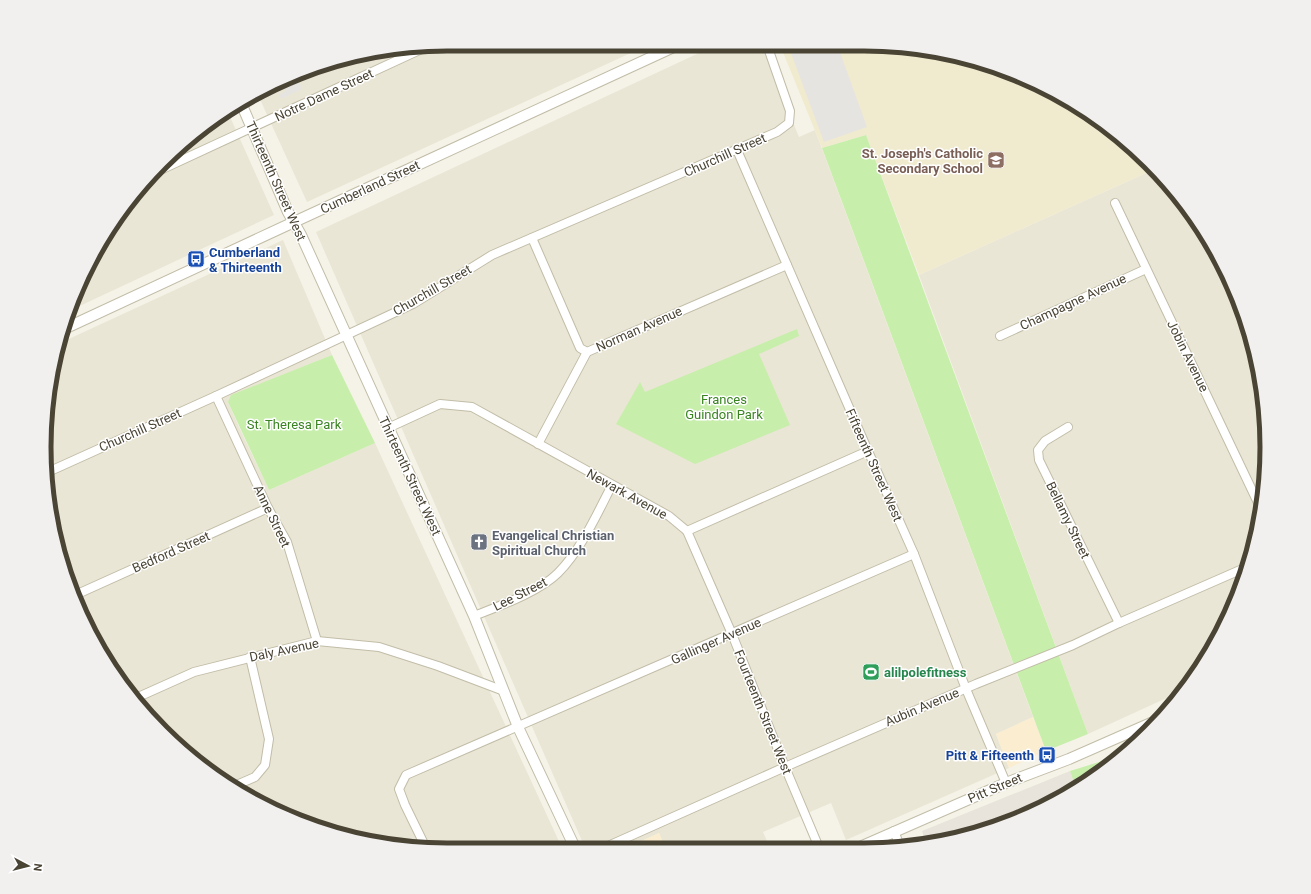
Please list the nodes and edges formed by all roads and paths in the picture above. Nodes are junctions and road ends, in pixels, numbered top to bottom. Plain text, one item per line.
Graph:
1 (665, 51) edge
2 (768, 51) edge
3 (414, 53) edge
4 (243, 108) edge
5 (252, 128) junction
6 (737, 150) junction
7 (167, 167) edge
8 (1115, 203) dead end
9 (294, 222) junction
10 (532, 238) junction
11 (787, 265) junction
12 (1146, 268) junction
13 (70, 326) edge
14 (345, 335) junction
15 (1000, 336) dead end
16 (587, 352) junction
17 (216, 396) junction
18 (1068, 427) dead end
19 (388, 428) junction
20 (538, 444) junction
21 (868, 451) junction
22 (52, 470) edge
23 (612, 485) junction
24 (1257, 500) edge
25 (268, 508) junction
26 (686, 531) junction
27 (914, 554) junction
28 (1240, 570) edge
29 (79, 593) edge
30 (474, 616) junction
31 (1119, 623) junction
32 (732, 634) junction
33 (317, 641) junction
34 (250, 657) junction
35 (966, 689) junction
36 (504, 691) junction
37 (140, 696) edge
38 (1146, 725) edge
39 (518, 727) junction
40 (785, 767) junction
41 (1006, 783) junction
42 (239, 784) edge
43 (894, 831) junction
44 (898, 841) edge
45 (423, 842) edge
46 (573, 843) edge
47 (615, 843) edge
48 (817, 843) edge
49 (869, 843) edge

1 - 9 street, Cumberland Street
2 - 6 street, Churchill Street
3 - 5 street, Notre Dame Street
4 - 5 street, Thirteenth Street West
5 - 7 street, Notre Dame Street
5 - 9 street, Thirteenth Street West
6 - 10 street, Churchill Street
6 - 11 street, Fifteenth Street West
8 - 12 street, Jobin Avenue
9 - 13 street, Cumberland Street
9 - 14 street, Thirteenth Street West
10 - 14 street, Churchill Street
10 - 16 street
11 - 16 street, Norman Avenue
11 - 21 street, Fifteenth Street West
12 - 15 street, Champagne Avenue
12 - 24 street, Jobin Avenue
14 - 17 street, Churchill Street
14 - 19 street, Thirteenth Street West
16 - 20 street, Norman Avenue
17 - 22 street, Churchill Street
17 - 25 street, Anne Street
18 - 31 street, Bellamy Street
19 - 20 street, Newark Avenue
19 - 30 street, Thirteenth Street West
20 - 23 street, Newark Avenue
21 - 26 street
21 - 27 street, Fifteenth Street West
23 - 26 street, Newark Avenue
23 - 30 street, Lee Street
25 - 29 street, Bedford Street
25 - 33 street, Anne Street
26 - 32 street, Fourteenth Street West
27 - 32 street, Gallinger Avenue
27 - 35 street, Fifteenth Street West
28 - 31 street, Aubin Avenue
30 - 36 street, Thirteenth Street West
31 - 35 street, Aubin Avenue
32 - 39 street, Gallinger Avenue
32 - 40 street, Fourteenth Street West
33 - 34 street, Daly Avenue
33 - 36 street, Daly Avenue
34 - 37 street, Daly Avenue
34 - 42 street
35 - 40 street, Aubin Avenue
35 - 41 street, Fifteenth Street West
36 - 39 street, Thirteenth Street West
38 - 41 street, Pitt Street
39 - 45 street, Gallinger Avenue
39 - 46 street, Thirteenth Street West
40 - 47 street, Aubin Avenue
40 - 48 street, Fourteenth Street West
41 - 43 street, Pitt Street
43 - 44 street
43 - 49 street, Pitt Street

